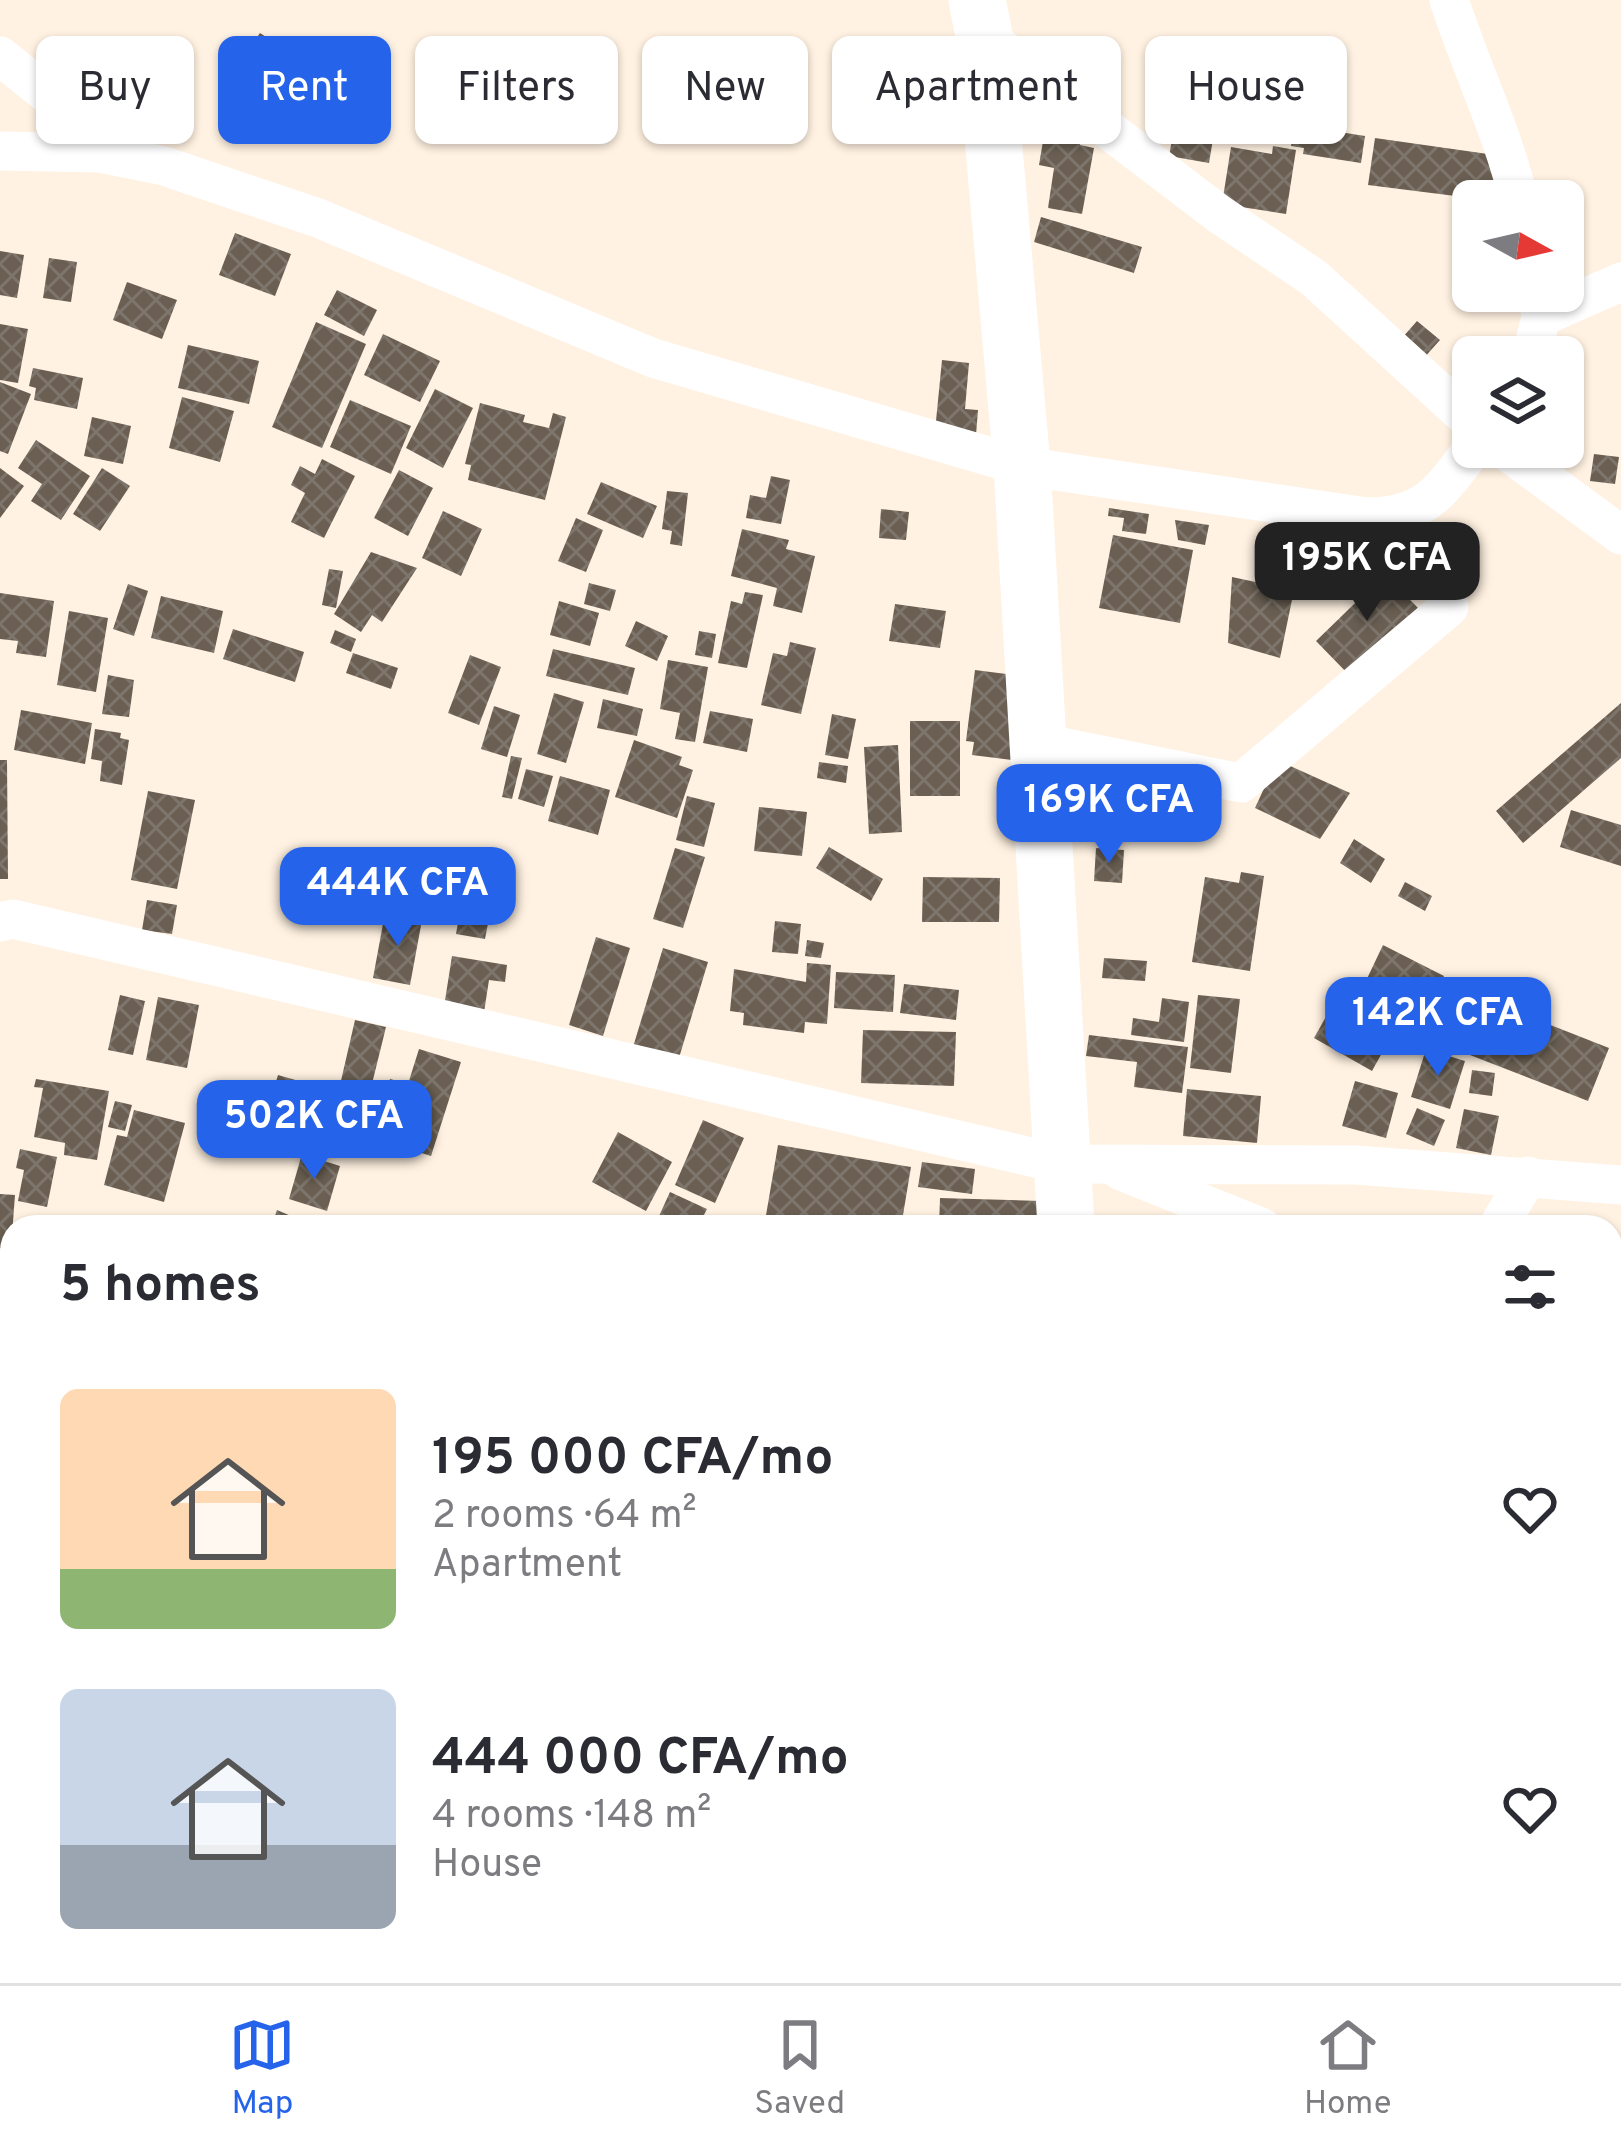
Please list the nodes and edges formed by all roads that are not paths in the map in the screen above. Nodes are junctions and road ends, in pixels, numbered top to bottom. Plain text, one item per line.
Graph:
1 (1449, 0) edge
2 (981, 18) edge
3 (0, 56) edge
4 (0, 151) edge
5 (126, 157) junction
6 (1513, 180) edge
7 (1621, 282) edge
8 (1584, 292) edge
9 (1452, 404) edge
10 (1022, 466) junction
11 (1456, 468) edge
12 (1530, 468) edge
13 (1621, 535) edge
14 (1449, 607) dead end
15 (1037, 742) junction
16 (0, 922) edge
17 (1083, 1164) junction
18 (1528, 1176) junction
19 (1621, 1185) edge
20 (1069, 1215) edge
21 (1227, 1215) edge
22 (1505, 1215) edge

1 - 6 street
2 - 9 street
2 - 10 street
3 - 5 street
4 - 5 street
5 - 10 street
7 - 8 street
10 - 11 street
10 - 15 street
12 - 13 street
14 - 15 street
15 - 17 street
16 - 17 street
17 - 18 street
17 - 20 street
17 - 21 street
18 - 19 street
18 - 22 street

